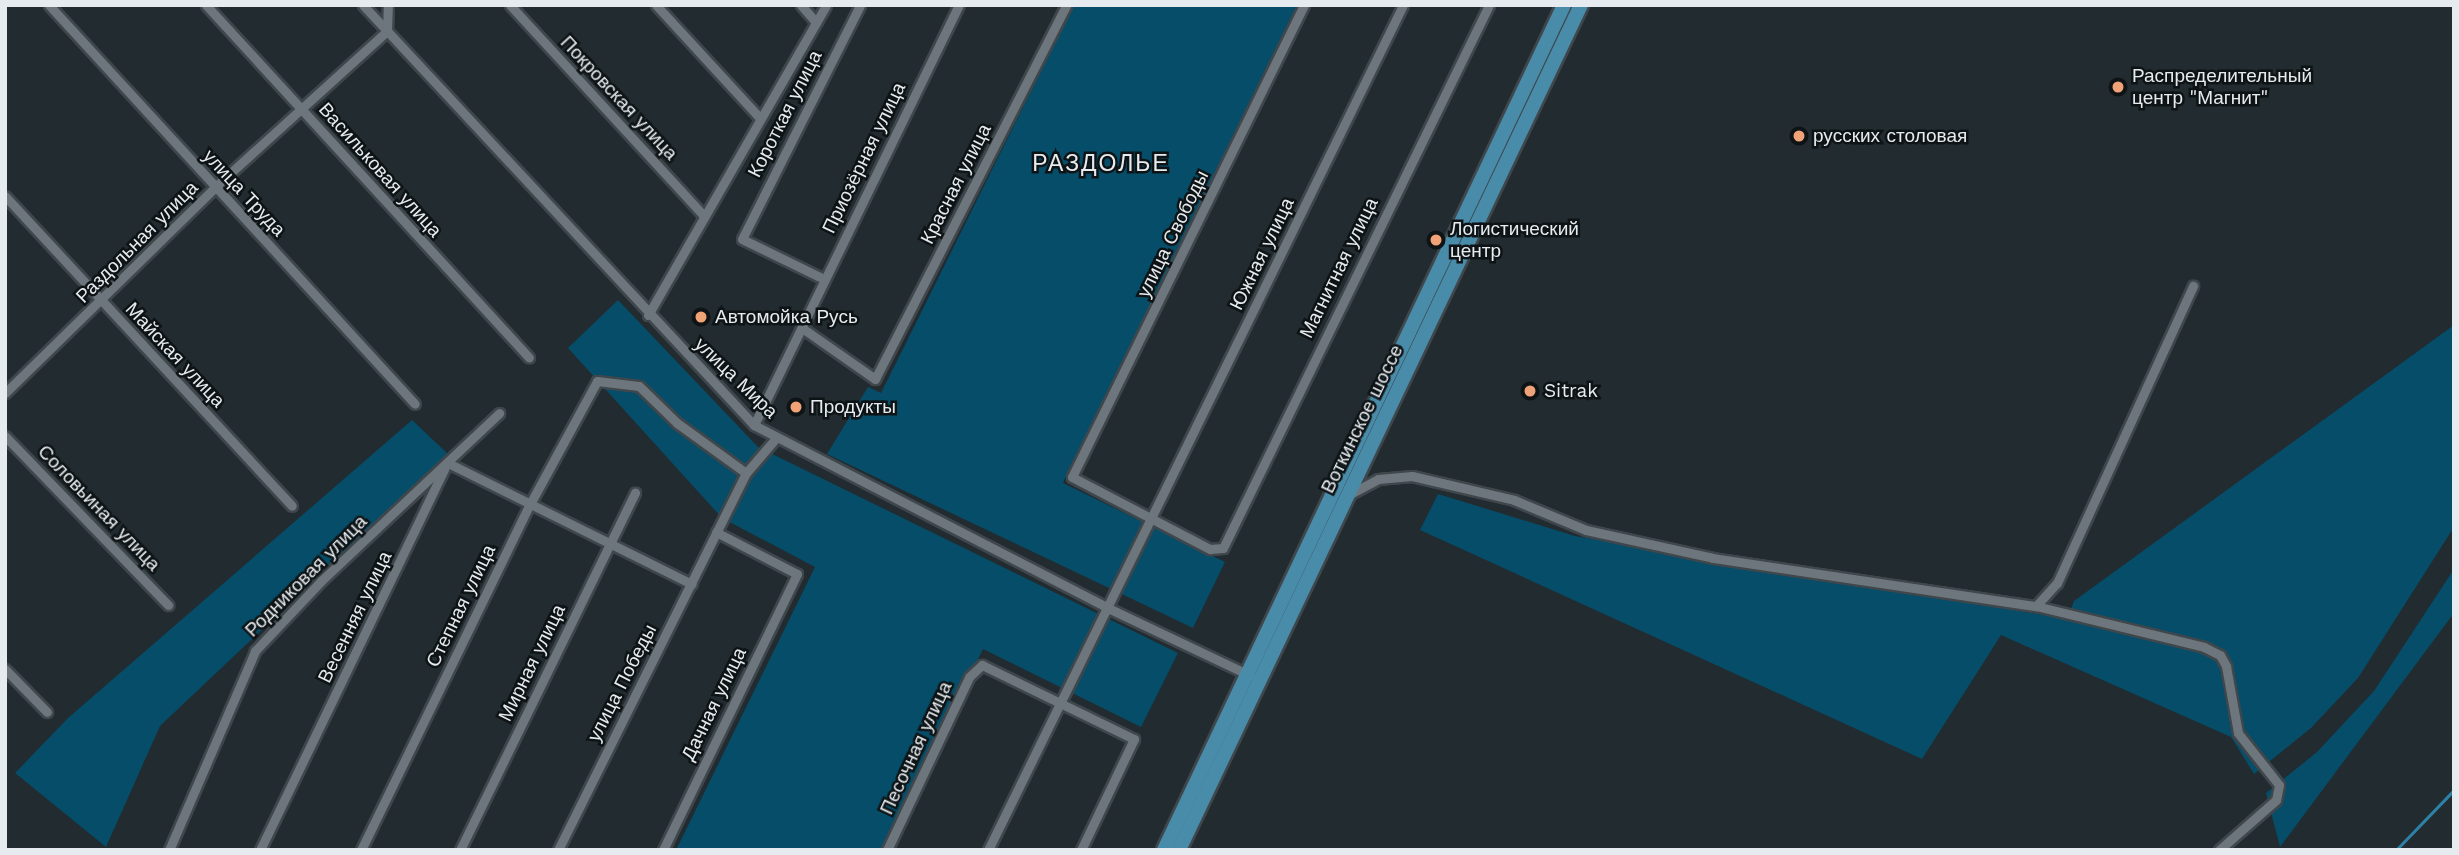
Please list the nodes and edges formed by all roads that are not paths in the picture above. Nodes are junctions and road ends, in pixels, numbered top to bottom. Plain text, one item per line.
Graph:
1 (49, 5) edge
2 (206, 5) edge
3 (363, 5) edge
4 (388, 5) edge
5 (510, 5) edge
6 (656, 5) edge
7 (801, 5) edge
8 (826, 5) edge
9 (860, 5) edge
10 (959, 5) edge
11 (1066, 5) edge
12 (1304, 5) edge
13 (1404, 5) edge
14 (1489, 5) edge
15 (1564, 5) edge
16 (1581, 5) edge
17 (816, 22) junction
18 (387, 31) junction
19 (301, 109) junction
20 (759, 117) junction
21 (215, 187) junction
22 (5, 196) edge
23 (703, 215) junction
24 (824, 279) junction
25 (2193, 286) dead end
26 (102, 303) junction
27 (648, 315) junction
28 (802, 328) junction
29 (529, 358) dead end
30 (5, 393) edge
31 (415, 404) dead end
32 (499, 413) dead end
33 (754, 425) junction
34 (5, 436) edge
35 (776, 438) junction
36 (448, 463) junction
37 (746, 473) junction
38 (635, 492) dead end
39 (1345, 497) junction
40 (530, 504) junction
41 (292, 506) dead end
42 (1152, 518) junction
43 (716, 532) junction
44 (611, 542) junction
45 (692, 584) junction
46 (168, 605) dead end
47 (2036, 606) junction
48 (1106, 607) junction
49 (5, 669) edge
50 (1253, 677) junction
51 (1060, 704) junction
52 (47, 712) dead end
53 (169, 850) edge
54 (260, 850) edge
55 (361, 850) edge
56 (460, 850) edge
57 (558, 850) edge
58 (663, 850) edge
59 (887, 850) edge
60 (989, 850) edge
61 (1081, 850) edge
62 (1164, 850) edge
63 (1179, 850) edge
64 (2220, 850) edge

1 - 21 street, улица Труда
2 - 19 street, Васильковая улица
3 - 18 street, улица Мира
4 - 18 street
5 - 23 street, Покровская улица
6 - 20 street
7 - 17 street
8 - 17 street
9 - 24 street, Короткая улица
10 - 24 street, Приозёрная улица
11 - 28 street, Красная улица
12 - 42 street, улица Свободы
13 - 42 street, Южная улица
14 - 42 street, Магнитная улица
15 - 50 main road, Воткинское шоссе
16 - 39 main road, Воткинское шоссе
17 - 20 street
18 - 19 street, Раздольная улица
18 - 27 street, улица Мира
19 - 21 street, Раздольная улица
19 - 29 street, Васильковая улица
20 - 23 street
21 - 26 street, Раздольная улица
21 - 31 street, улица Труда
22 - 26 street, Майская улица
23 - 27 street
24 - 28 street, Приозёрная улица
25 - 47 street
26 - 30 street, Раздольная улица
26 - 41 street, Майская улица
27 - 33 street, улица Мира
28 - 33 street, Приозёрная улица
32 - 36 street, Весенняя улица
33 - 35 street, улица Мира
34 - 46 street, Соловьиная улица
35 - 37 street, улица Победы
35 - 48 street, улица Мира
36 - 40 street
36 - 53 street, Родниковая улица
36 - 54 street, Весенняя улица
37 - 40 street, Степная улица
37 - 43 street, улица Победы
38 - 44 street, Мирная улица
39 - 47 street
39 - 50 main road, Воткинское шоссе
40 - 44 street
40 - 55 street, Степная улица
42 - 48 street, Южная улица
43 - 45 street, улица Победы
43 - 58 street, Дачная улица
44 - 45 street
44 - 56 street, Мирная улица
45 - 57 street, улица Победы
47 - 64 street
48 - 50 street, улица Мира
48 - 51 street, Южная улица
49 - 52 street
50 - 62 main road, Воткинское шоссе
50 - 63 main road, Воткинское шоссе
51 - 59 street, Песочная улица
51 - 60 street, Южная улица
51 - 61 street

